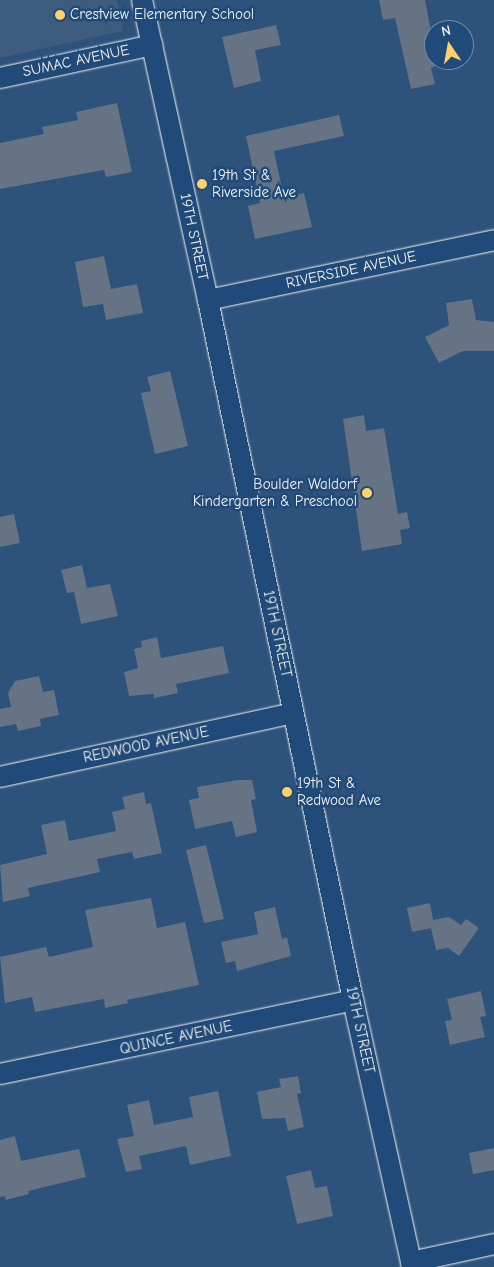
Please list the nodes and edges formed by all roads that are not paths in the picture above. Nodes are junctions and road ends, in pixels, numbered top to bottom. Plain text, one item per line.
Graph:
1 (142, 0) edge
2 (152, 45) junction
3 (0, 78) edge
4 (494, 240) edge
5 (208, 300) junction
6 (293, 713) junction
7 (0, 777) edge
8 (353, 1000) junction
9 (0, 1074) edge
10 (494, 1244) edge
11 (412, 1264) edge

1 - 2 street, 19TH STREET
2 - 3 street, SUMAC AVENUE
2 - 5 street, 19TH STREET
4 - 5 street, RIVERSIDE AVENUE
5 - 6 street, 19TH STREET
6 - 7 street, REDWOOD AVENUE
6 - 8 street, 19TH STREET
8 - 9 street, QUINCE AVENUE
8 - 11 street, 19TH STREET
10 - 11 street

